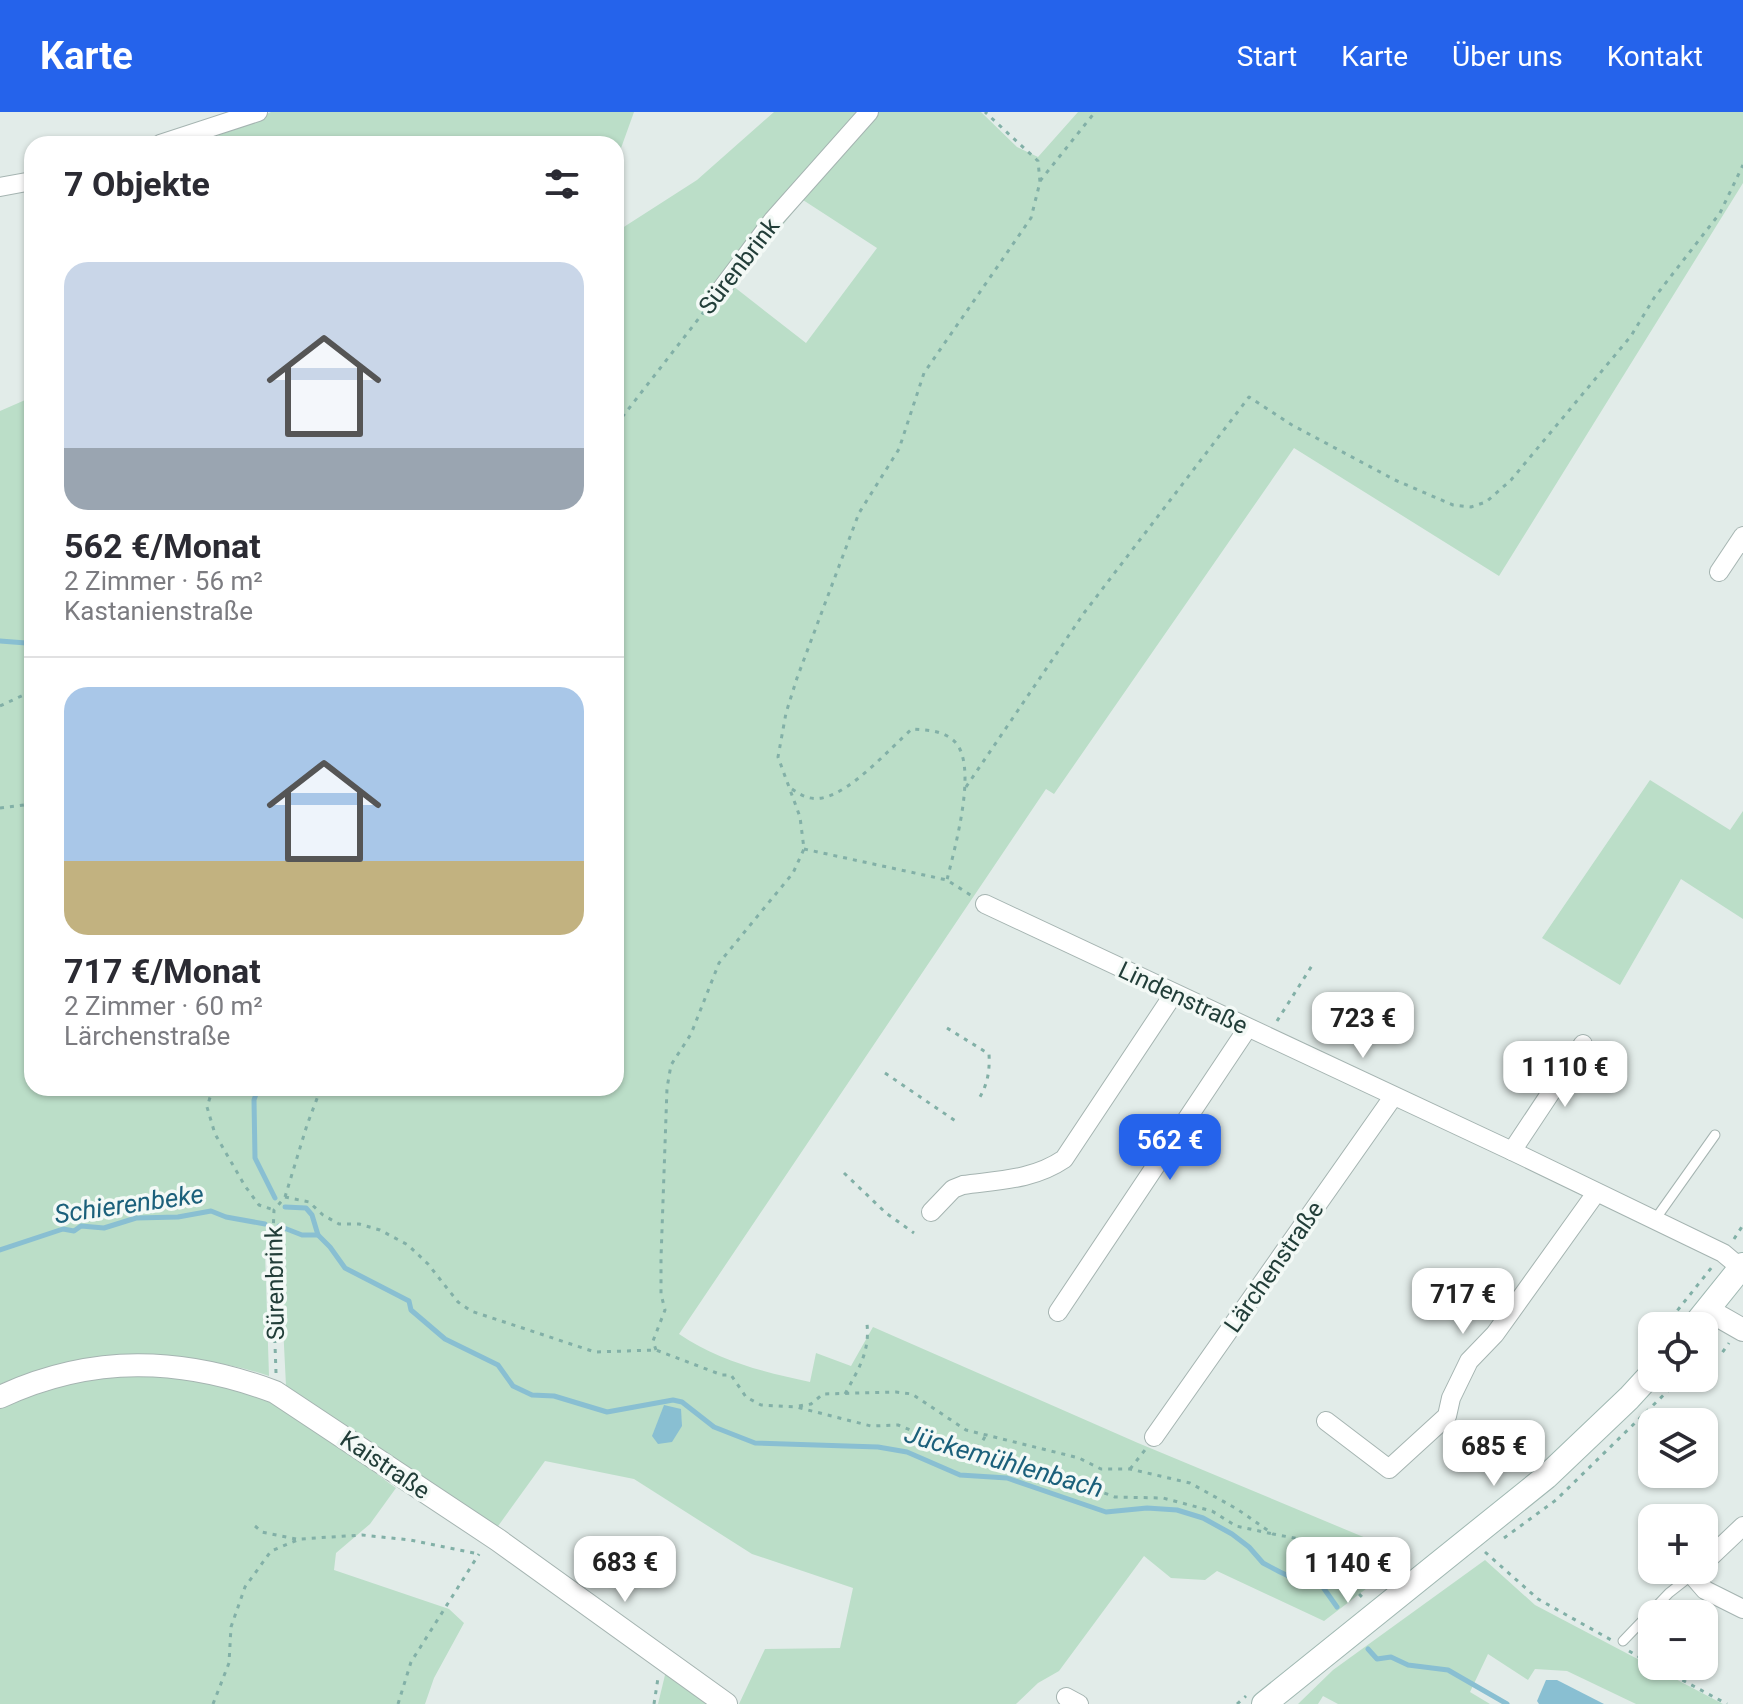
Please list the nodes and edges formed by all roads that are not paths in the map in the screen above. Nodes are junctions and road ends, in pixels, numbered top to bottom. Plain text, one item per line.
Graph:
1 (258, 112) edge
2 (869, 112) edge
3 (184, 136) edge
4 (24, 182) edge
5 (0, 187) edge
6 (720, 291) road end
7 (1743, 536) edge
8 (1719, 572) dead end
9 (985, 904) road end
10 (1173, 995) junction
11 (1247, 1029) junction
12 (1583, 1044) dead end
13 (1393, 1097) junction
14 (1715, 1135) dead end
15 (1512, 1151) junction
16 (1596, 1193) junction
17 (931, 1212) dead end
18 (1654, 1221) junction
19 (1737, 1258) edge
20 (1058, 1312) dead end
21 (1705, 1312) edge
22 (1718, 1323) edge
23 (1743, 1330) edge
24 (1638, 1379) edge
25 (0, 1397) edge
26 (1326, 1421) dead end
27 (1154, 1437) road end
28 (1743, 1526) edge
29 (1718, 1550) edge
30 (1680, 1584) edge
31 (1703, 1584) edge
32 (1743, 1609) edge
33 (1621, 1643) road end
34 (726, 1704) edge
35 (1264, 1704) edge

1 - 3 street
2 - 6 street, Sürenbrink
4 - 5 street
7 - 8 street
9 - 10 street, Lindenstraße
10 - 11 street, Lindenstraße
10 - 17 street
11 - 13 street, Lindenstraße
11 - 20 street
12 - 15 street
13 - 15 street, Lindenstraße
13 - 27 street, Lärchenstraße
14 - 18 lane
15 - 16 street, Lindenstraße
16 - 18 street, Lindenstraße
16 - 26 street
18 - 19 street, Lindenstraße
19 - 21 main road
22 - 23 street
24 - 35 main road
25 - 34 street, Kaistraße
28 - 29 street
30 - 33 lane
31 - 32 street

